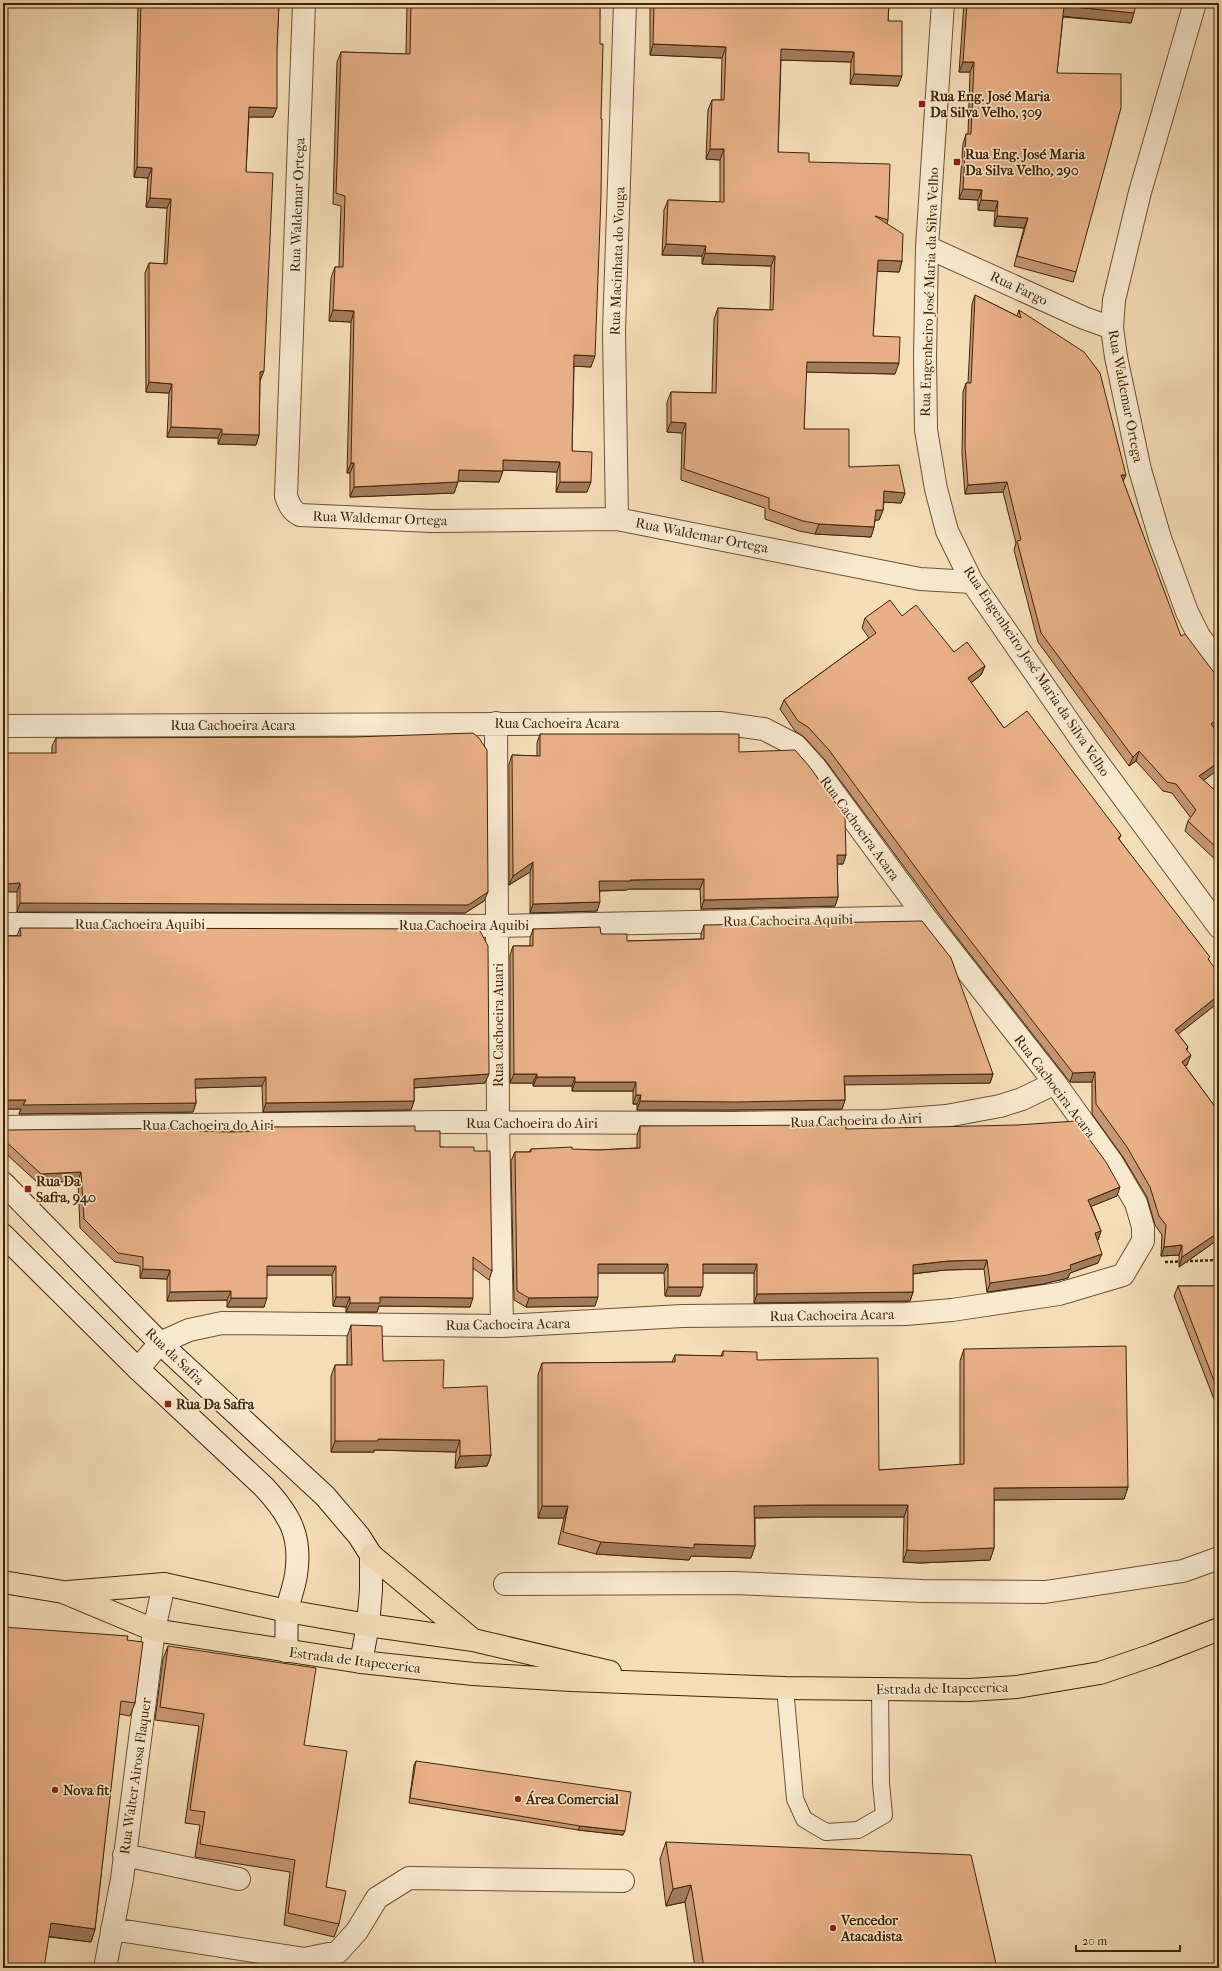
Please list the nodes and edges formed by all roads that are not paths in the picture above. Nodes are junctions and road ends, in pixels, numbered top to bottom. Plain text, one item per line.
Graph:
1 (304, 3) edge
2 (625, 3) edge
3 (943, 3) edge
4 (1195, 3) edge
5 (928, 248) junction
6 (1112, 328) junction
7 (617, 519) junction
8 (972, 582) junction
9 (1219, 663) edge
10 (496, 723) junction
11 (3, 726) edge
12 (925, 917) junction
13 (3, 924) edge
14 (498, 926) junction
15 (1219, 927) edge
16 (1055, 1083) junction
17 (498, 1122) junction
18 (3, 1127) edge
19 (3, 1183) edge
20 (3, 1235) edge
21 (502, 1326) junction
22 (160, 1343) junction
23 (138, 1369) junction
24 (371, 1555) junction
25 (1219, 1558) edge
26 (3, 1582) edge
27 (164, 1584) junction
28 (505, 1584) dead end
29 (63, 1592) junction
30 (287, 1611) junction
31 (368, 1626) junction
32 (1219, 1629) edge
33 (154, 1630) junction
34 (473, 1640) junction
35 (286, 1651) junction
36 (361, 1662) junction
37 (655, 1682) junction
38 (785, 1688) junction
39 (880, 1689) junction
40 (124, 1855) junction
41 (239, 1879) dead end
42 (623, 1881) dead end
43 (112, 1929) junction
44 (105, 1968) edge

1 - 7 street, Rua Waldemar Ortega
2 - 7 street, Rua Macinhata do Vouga
3 - 5 street, Rua Engenheiro José Maria da Silva Velho
4 - 6 street, Rua Waldemar Ortega
5 - 6 street, Rua Fargo
5 - 8 street, Rua Engenheiro José Maria da Silva Velho
6 - 9 street, Rua Waldemar Ortega
7 - 8 street, Rua Waldemar Ortega
8 - 15 street, Rua Engenheiro José Maria da Silva Velho
10 - 11 street, Rua Cachoeira Acara
10 - 12 street, Rua Cachoeira Acara
10 - 14 street, Rua Cachoeira Auari
12 - 14 street, Rua Cachoeira Aquibi
12 - 16 street, Rua Cachoeira Acara
13 - 14 street, Rua Cachoeira Aquibi
14 - 17 street, Rua Cachoeira Auari
16 - 17 street, Rua Cachoeira do Airi
16 - 21 street, Rua Cachoeira Acara
17 - 18 street, Rua Cachoeira do Airi
17 - 21 street, Rua Cachoeira Auari
19 - 22 street, Rua da Safra
20 - 23 street
21 - 22 street, Rua Cachoeira Acara
22 - 23 street, Rua Cachoeira Acara
22 - 24 street, Rua da Safra
23 - 30 street
24 - 31 street
24 - 34 main road
25 - 28 street
26 - 29 main road, Estrada de Itapecerica
27 - 29 main road, Estrada de Itapecerica
27 - 30 main road, Estrada de Itapecerica
27 - 33 street, Rua Walter Airosa Flaquer
29 - 33 main road, Estrada de Itapecerica
30 - 31 main road, Estrada de Itapecerica
30 - 35 street
31 - 34 main road, Estrada de Itapecerica
31 - 36 street
32 - 39 main road, Estrada de Itapecerica
33 - 35 main road, Estrada de Itapecerica
33 - 40 street, Rua Walter Airosa Flaquer
34 - 37 main road, Estrada de Itapecerica
35 - 36 main road, Estrada de Itapecerica
36 - 37 main road, Estrada de Itapecerica
37 - 38 main road, Estrada de Itapecerica
38 - 39 main road, Estrada de Itapecerica
38 - 39 lane
40 - 41 street
40 - 43 street, Rua Walter Airosa Flaquer
42 - 43 street
43 - 44 street, Rua Walter Airosa Flaquer

